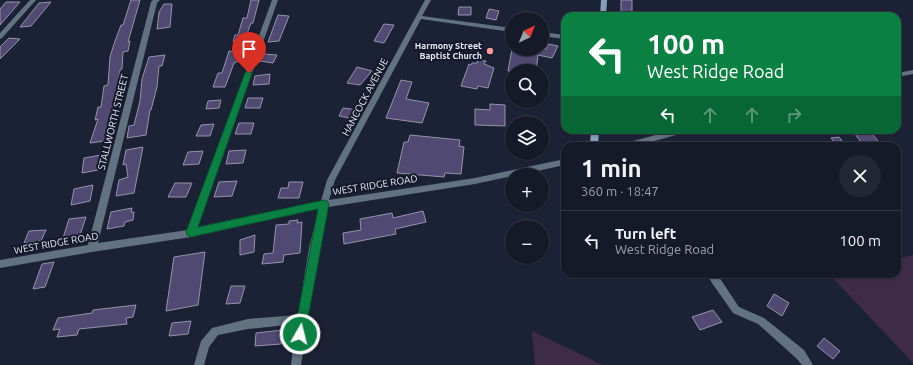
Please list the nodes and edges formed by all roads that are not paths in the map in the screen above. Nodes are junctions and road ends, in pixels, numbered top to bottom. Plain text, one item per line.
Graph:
1 (33, 0) edge
2 (275, 0) edge
3 (428, 0) edge
4 (604, 0) edge
5 (155, 1) edge
6 (604, 12) edge
7 (419, 17) junction
8 (505, 29) edge
9 (549, 35) edge
10 (561, 36) edge
11 (0, 37) edge
12 (913, 72) edge
13 (901, 74) edge
14 (674, 134) edge
15 (654, 142) edge
16 (561, 163) edge
17 (324, 204) junction
18 (191, 232) junction
19 (92, 248) junction
20 (0, 264) edge
21 (714, 278) edge
22 (302, 319) junction
23 (199, 365) edge
24 (296, 365) edge
25 (808, 365) edge

1 - 11 street
2 - 18 street
3 - 7 street, HANCOCK AVENUE
4 - 6 street
5 - 19 street, STALLWORTH STREET
7 - 8 street
7 - 17 street, HANCOCK AVENUE
9 - 10 street
12 - 13 street
14 - 15 street
16 - 17 street, WEST RIDGE ROAD
17 - 18 street, WEST RIDGE ROAD
17 - 22 street, HANCOCK AVENUE
18 - 19 street, WEST RIDGE ROAD
19 - 20 street, WEST RIDGE ROAD
21 - 25 street
22 - 23 street
22 - 24 street, HANCOCK AVENUE

